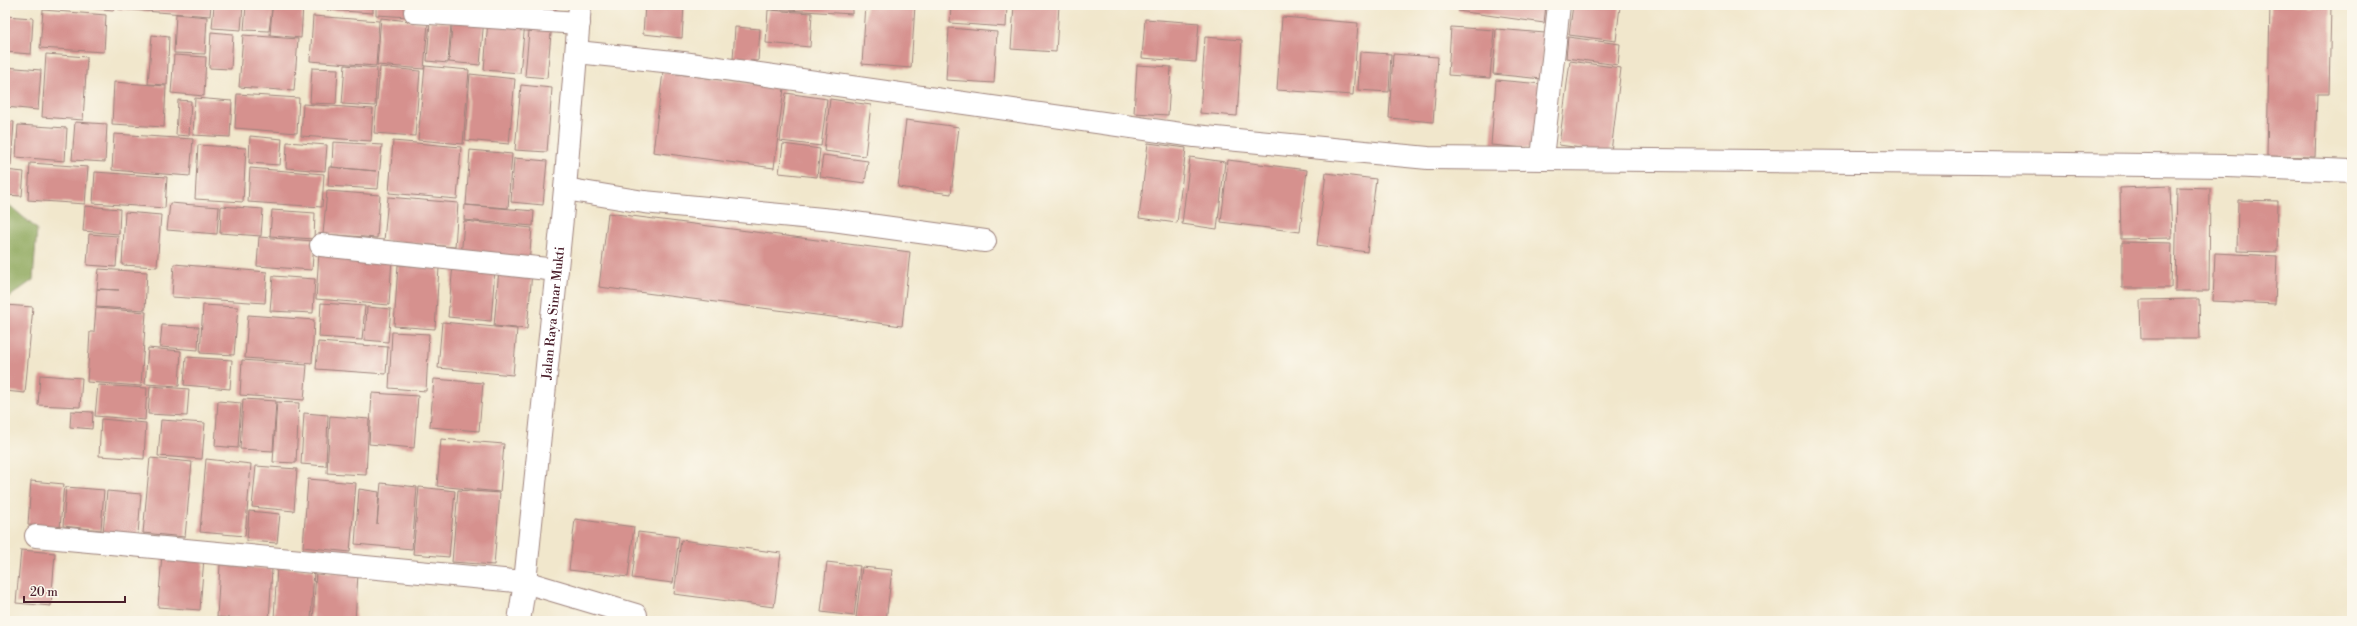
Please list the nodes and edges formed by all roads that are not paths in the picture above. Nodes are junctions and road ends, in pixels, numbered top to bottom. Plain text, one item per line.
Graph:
1 (1559, 5) edge
2 (415, 12) dead end
3 (579, 14) edge
4 (577, 52) junction
5 (1542, 158) junction
6 (2352, 171) edge
7 (565, 189) junction
8 (985, 241) dead end
9 (321, 245) dead end
10 (557, 270) junction
11 (36, 536) dead end
12 (525, 582) junction
13 (636, 615) dead end
14 (519, 621) edge

1 - 5 main road
2 - 3 main road
3 - 4 main road, Jalan Raya Sinar Mukti
4 - 5 main road
4 - 7 main road, Jalan Raya Sinar Mukti
5 - 6 main road
7 - 8 main road
7 - 10 main road, Jalan Raya Sinar Mukti
9 - 10 main road
10 - 12 main road, Jalan Raya Sinar Mukti
11 - 12 main road
12 - 13 main road
12 - 14 main road, Jalan Raya Sinar Mukti

